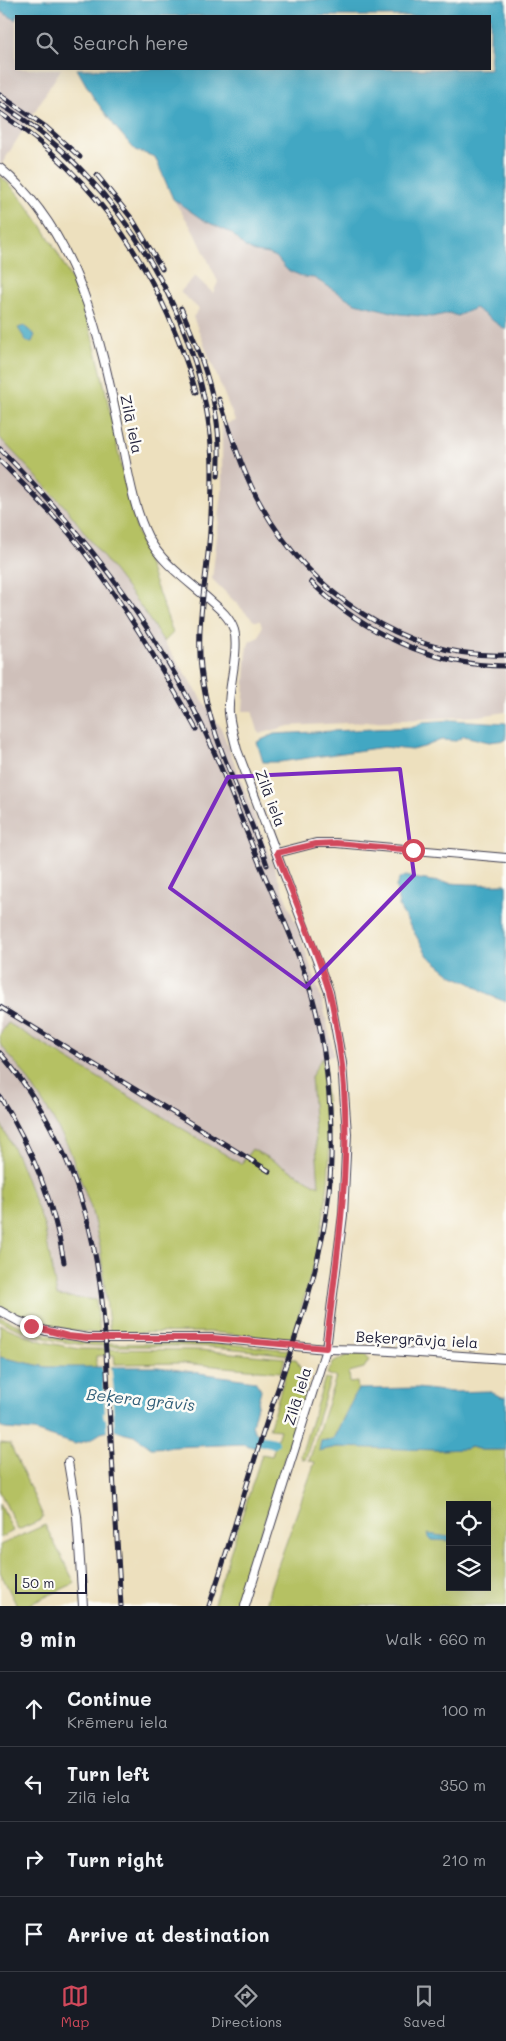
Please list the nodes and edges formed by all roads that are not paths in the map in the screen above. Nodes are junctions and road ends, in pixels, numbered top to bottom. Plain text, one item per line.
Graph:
1 (0, 168) edge
2 (277, 853) junction
3 (506, 858) edge
4 (0, 1311) edge
5 (326, 1348) junction
6 (506, 1359) edge
7 (68, 1462) dead end
8 (84, 1606) edge
9 (246, 1606) edge

1 - 2 street, Zilā iela
2 - 3 street
2 - 5 street, Zilā iela
4 - 5 street, Beķergrāvja iela
5 - 6 street, Beķergrāvja iela
5 - 9 street, Zilā iela
7 - 8 street

